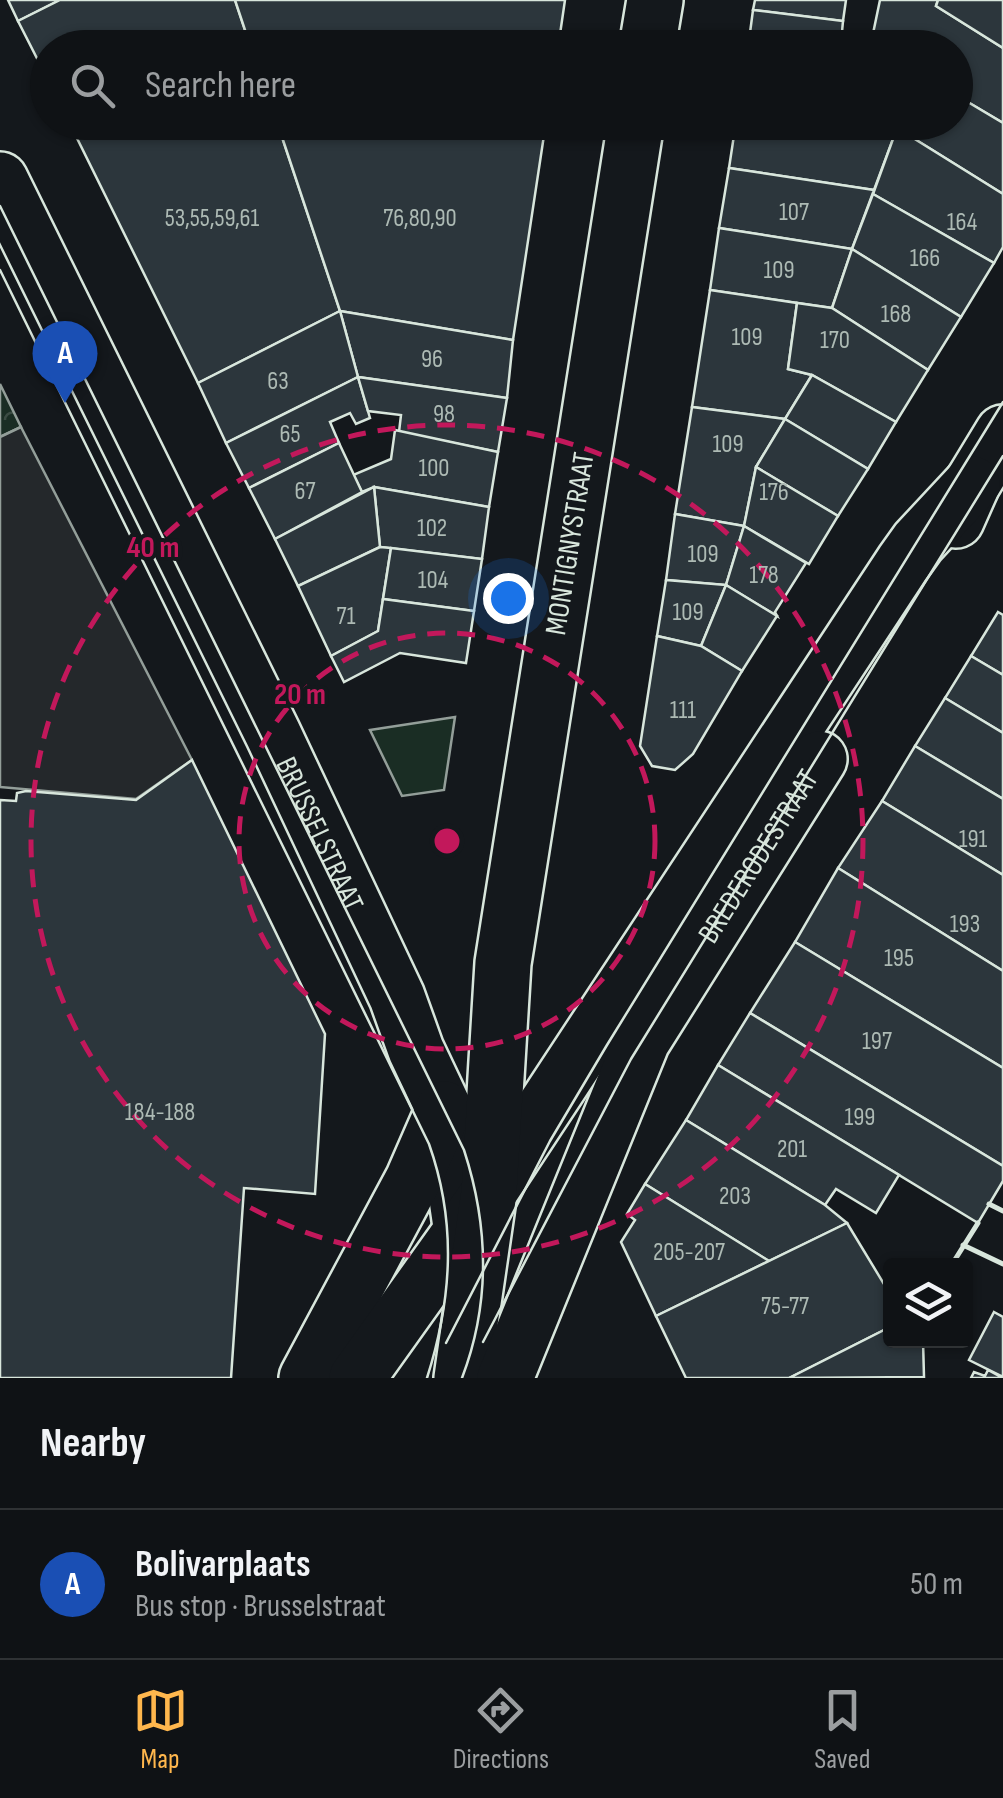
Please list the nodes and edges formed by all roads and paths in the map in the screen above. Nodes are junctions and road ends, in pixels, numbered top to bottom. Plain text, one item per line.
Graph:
1 (655, 0) edge
2 (651, 30) edge
3 (633, 140) edge
4 (0, 180) edge
5 (1003, 433) edge
6 (972, 484) junction
7 (503, 963) junction
8 (444, 1109) junction
9 (476, 1212) junction
10 (466, 1358) edge
11 (307, 1378) edge
12 (357, 1378) edge
13 (505, 1378) edge

1 - 2 street
3 - 7 street, MONTIGNYSTRAAT
4 - 8 street, BRUSSELSTRAAT
5 - 6 street, BREDERODESTRAAT
6 - 9 street, BREDERODESTRAAT
6 - 13 street, BREDERODESTRAAT
7 - 8 street, MONTIGNYSTRAAT
7 - 9 street, MONTIGNYSTRAAT
8 - 9 street, BRUSSELSTRAAT
8 - 11 street, MONTIGNYSTRAAT
9 - 10 street, MONTIGNYSTRAAT
9 - 12 street

